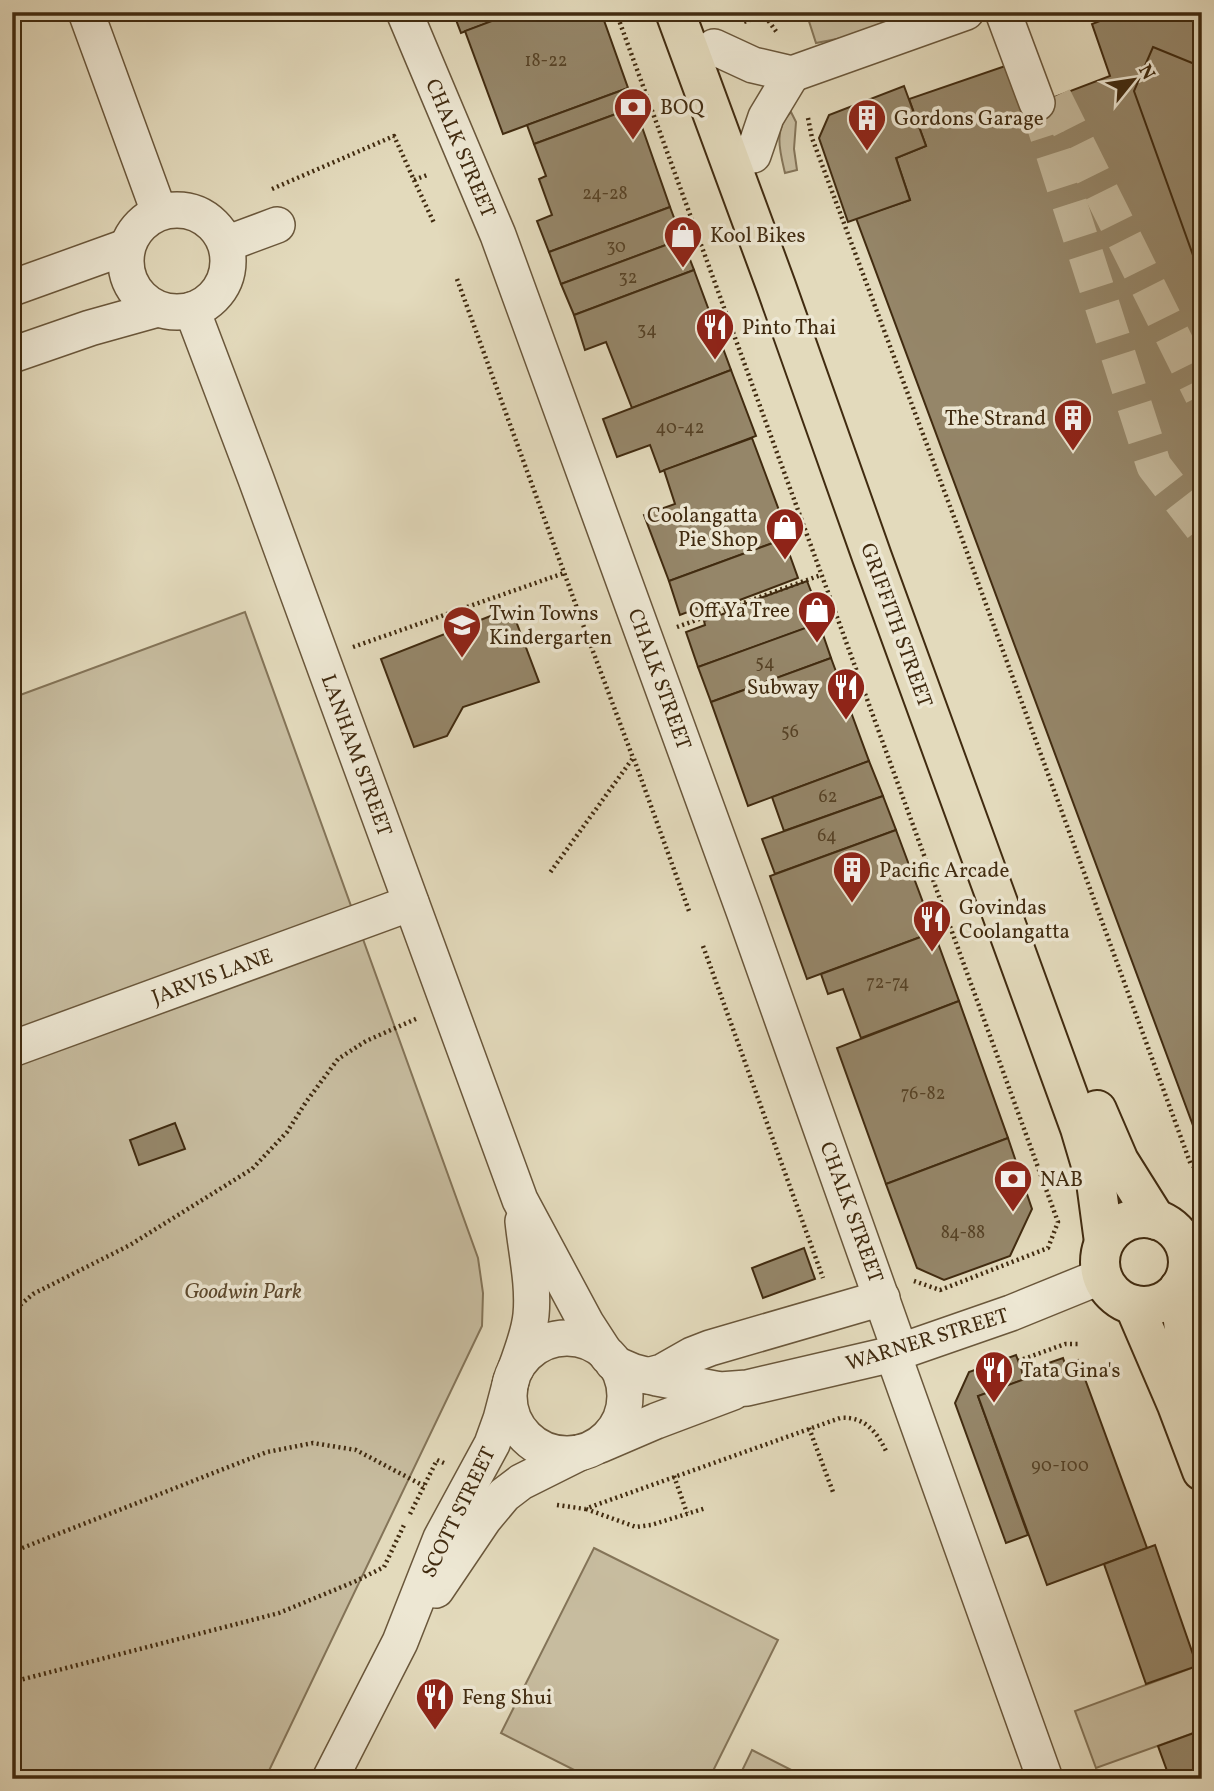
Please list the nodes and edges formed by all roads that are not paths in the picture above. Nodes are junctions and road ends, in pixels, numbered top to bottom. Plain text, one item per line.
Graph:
1 (86, 12) edge
2 (404, 12) edge
3 (675, 12) edge
4 (966, 12) edge
5 (1003, 12) edge
6 (1026, 12) edge
7 (716, 28) edge
8 (792, 74) junction
9 (753, 155) junction
10 (159, 212) junction
11 (277, 225) dead end
12 (226, 244) junction
13 (126, 247) junction
14 (12, 288) edge
15 (175, 310) junction
16 (12, 355) edge
17 (411, 904) junction
18 (12, 1049) edge
19 (520, 1200) junction
20 (1156, 1220) junction
21 (1194, 1246) edge
22 (1103, 1259) junction
23 (1179, 1288) junction
24 (882, 1298) junction
25 (1134, 1305) junction
26 (896, 1352) junction
27 (611, 1360) junction
28 (513, 1376) junction
29 (648, 1376) junction
30 (747, 1388) junction
31 (1202, 1394) edge
32 (584, 1451) junction
33 (1202, 1471) edge
34 (400, 1642) junction
35 (330, 1779) edge
36 (1045, 1779) edge

1 - 10 street
2 - 24 street, CHALK STREET
3 - 22 main road, GRIFFITH STREET
4 - 8 street
5 - 6 street
7 - 8 street
7 - 9 main road, GRIFFITH STREET
8 - 9 street
9 - 20 main road, GRIFFITH STREET
10 - 12 street
10 - 13 street
11 - 12 street
12 - 15 street
13 - 14 street
13 - 15 street
15 - 16 street
15 - 17 street, LANHAM STREET
17 - 18 street, JARVIS LANE
17 - 19 street, LANHAM STREET
19 - 27 street, LANHAM STREET
19 - 28 street, LANHAM STREET
20 - 21 main road
20 - 22 main road
21 - 23 main road
22 - 25 main road
22 - 26 street, WARNER STREET
23 - 25 main road
23 - 31 main road
24 - 26 street, CHALK STREET
24 - 29 street
25 - 33 main road
26 - 30 street, WARNER STREET
26 - 36 street, CHALK STREET
27 - 28 street
27 - 29 street, WARNER STREET
27 - 32 street
28 - 32 street
28 - 34 street, SCOTT STREET
29 - 30 street, WARNER STREET
30 - 32 street, WARNER STREET
32 - 34 street, SCOTT STREET
34 - 35 street, SCOTT STREET

